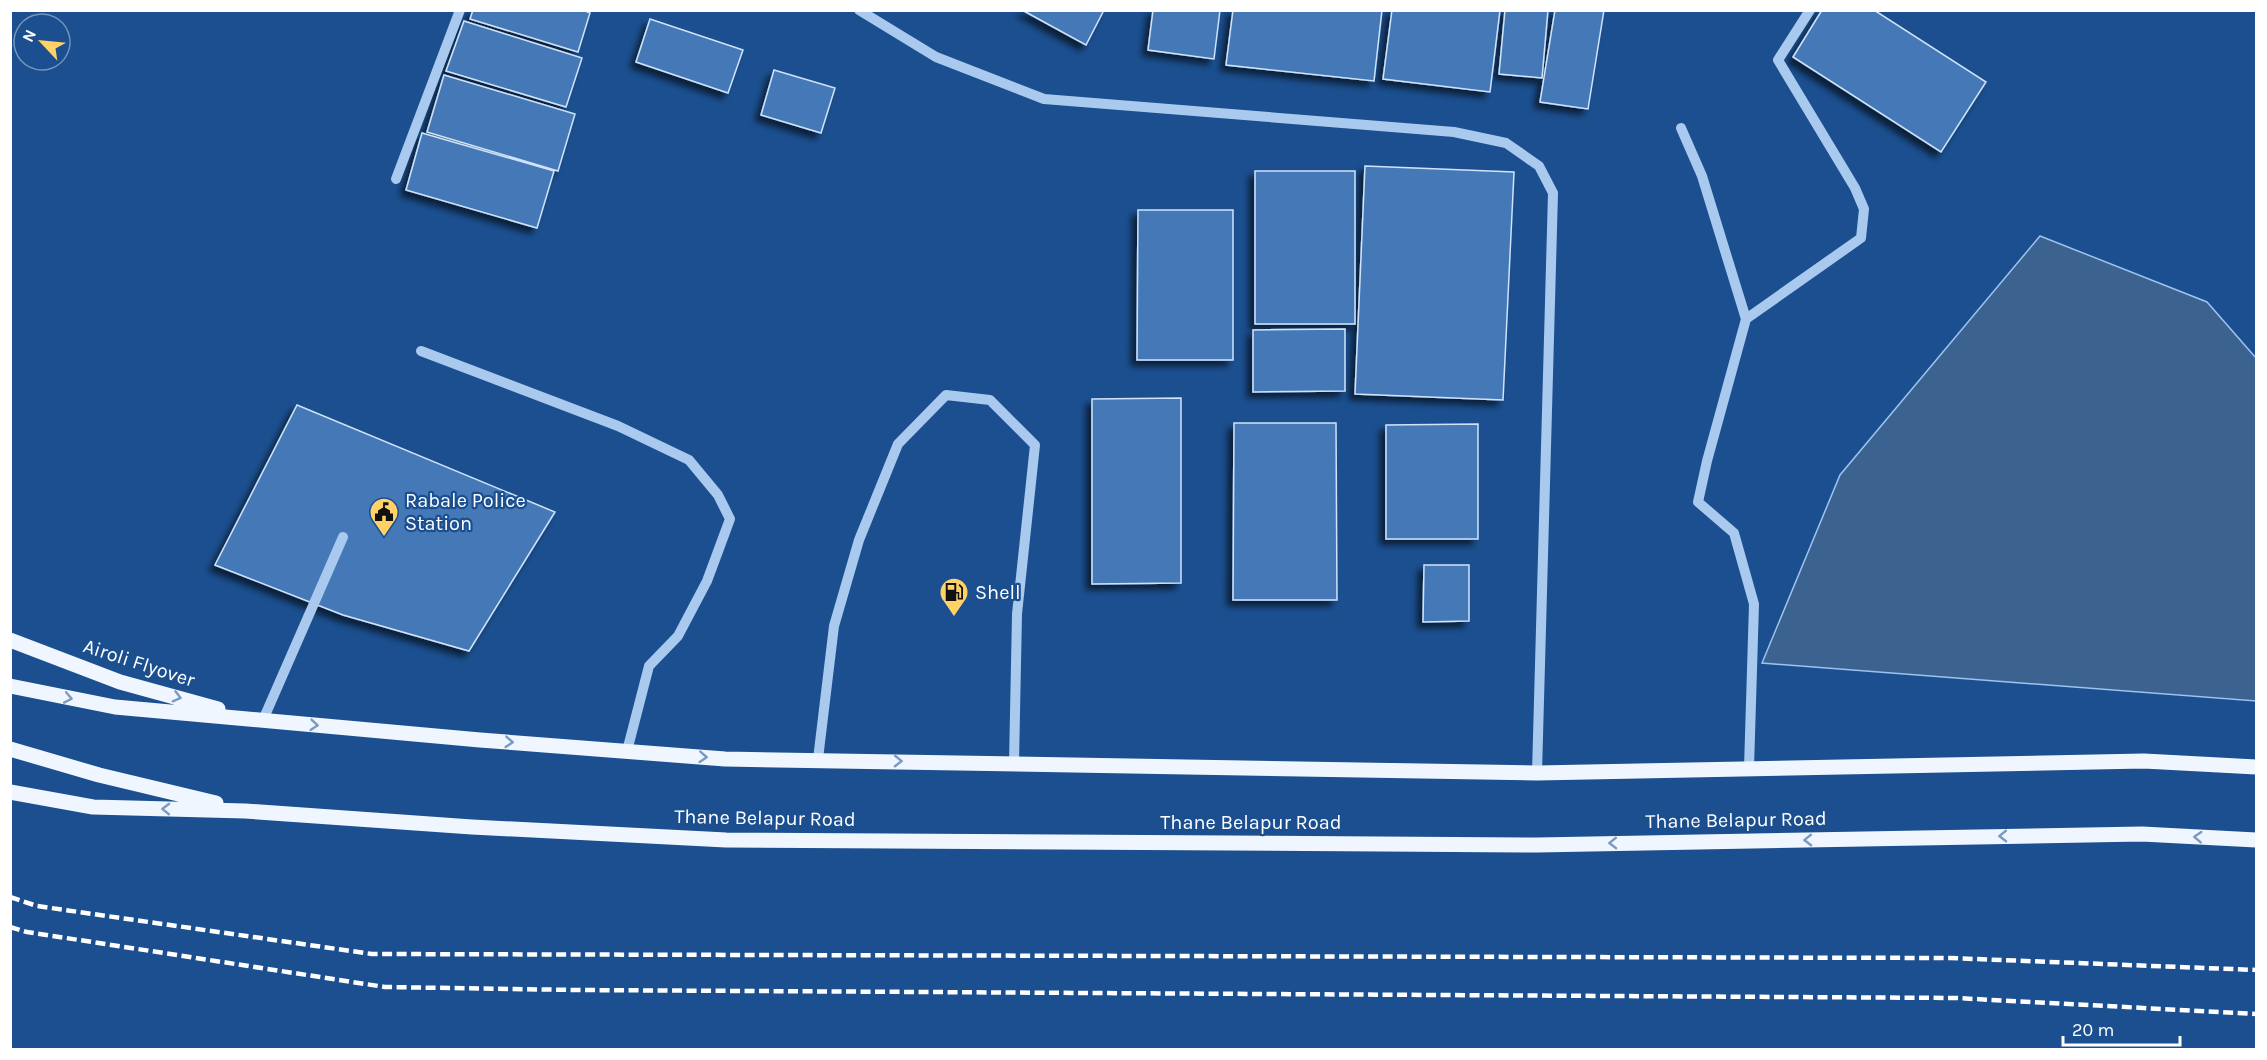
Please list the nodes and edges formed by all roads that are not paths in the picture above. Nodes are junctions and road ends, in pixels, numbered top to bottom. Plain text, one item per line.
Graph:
1 (460, 10) edge
2 (859, 10) edge
3 (1810, 10) edge
4 (1681, 128) dead end
5 (396, 179) dead end
6 (1746, 320) junction
7 (421, 351) dead end
8 (343, 537) dead end
9 (10, 640) edge
10 (10, 686) edge
11 (260, 719) junction
12 (10, 749) edge
13 (627, 751) junction
14 (818, 759) junction
15 (1014, 763) junction
16 (2256, 767) edge
17 (1749, 768) junction
18 (1537, 772) junction
19 (10, 792) edge
20 (245, 810) junction
21 (2256, 840) edge

1 - 5 street
2 - 18 street
3 - 6 street
4 - 6 street
6 - 17 street
7 - 13 street
8 - 11 street
9 -> 11 main road, Airoli Flyover
10 -> 11 main road
11 -> 13 main road
12 - 20 main road
13 -> 14 main road
14 -> 15 main road
14 - 15 street
15 - 18 main road
16 - 17 main road
17 - 18 main road
20 -> 19 main road
21 -> 20 main road, Thane Belapur Road

